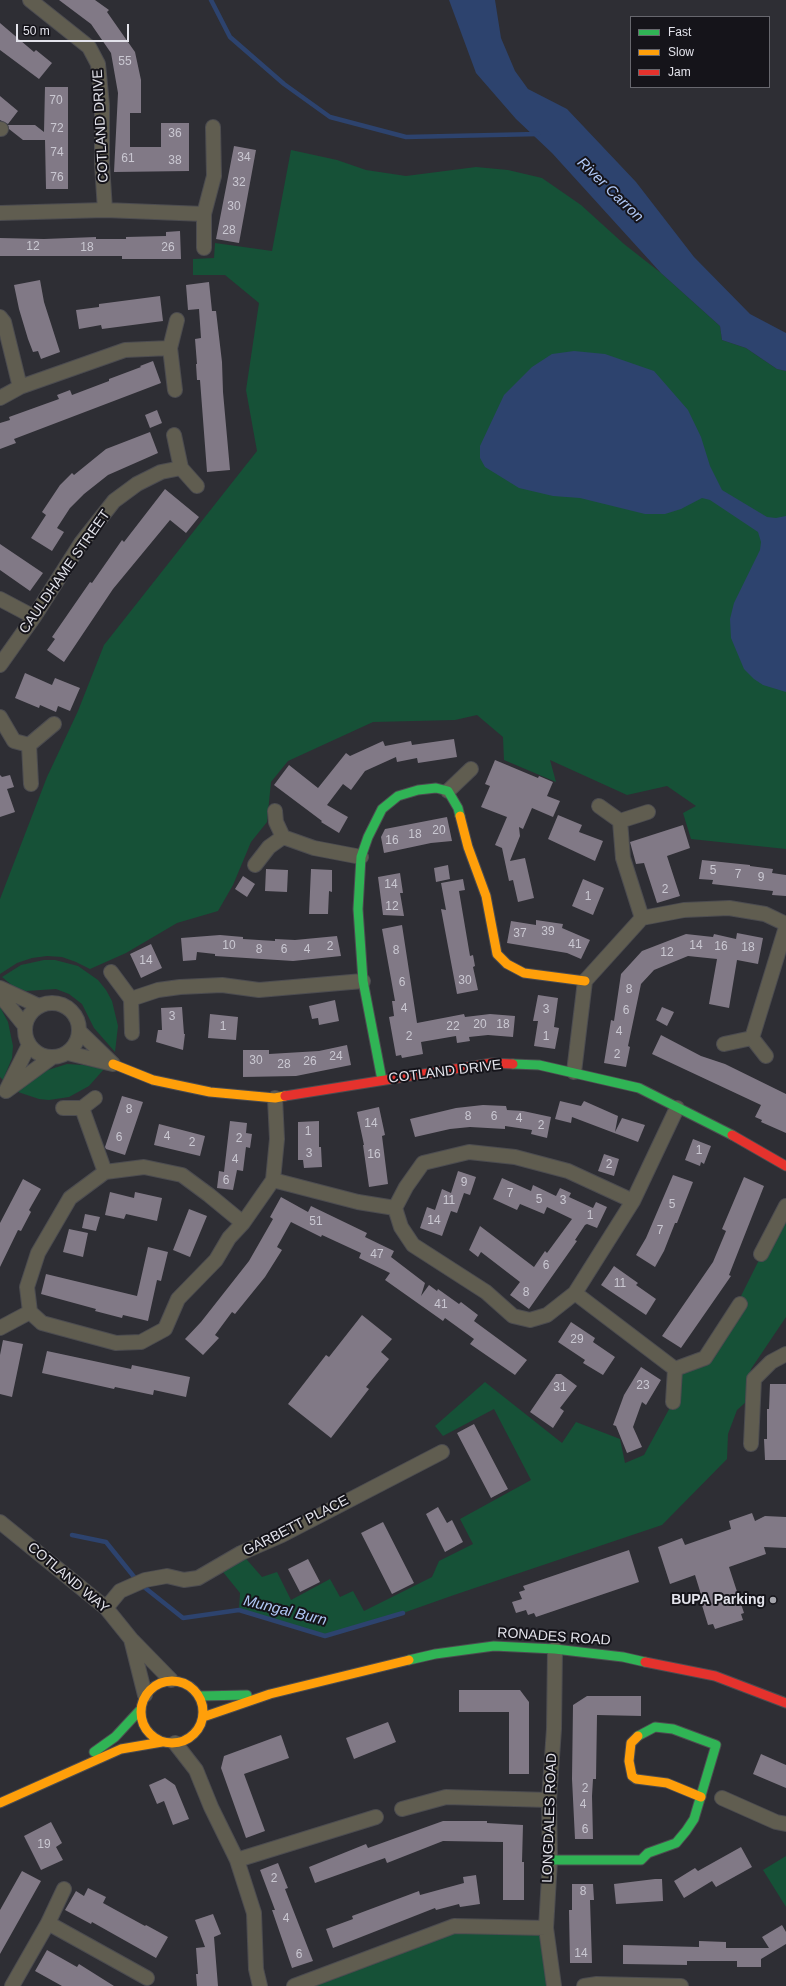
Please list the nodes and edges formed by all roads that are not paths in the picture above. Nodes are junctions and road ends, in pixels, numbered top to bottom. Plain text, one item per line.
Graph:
1 (30, 0) edge
2 (213, 128) dead end
3 (105, 210) junction
4 (0, 213) edge
5 (204, 214) junction
6 (204, 248) dead end
7 (0, 317) edge
8 (177, 320) dead end
9 (170, 348) junction
10 (20, 387) junction
11 (176, 390) dead end
12 (0, 398) edge
13 (174, 435) dead end
14 (181, 468) junction
15 (198, 486) dead end
16 (0, 599) edge
17 (34, 618) junction
18 (0, 665) edge
19 (0, 717) edge
20 (54, 724) dead end
21 (29, 745) junction
22 (471, 769) dead end
23 (31, 784) dead end
24 (448, 791) junction
25 (599, 806) dead end
26 (275, 811) dead end
27 (648, 812) dead end
28 (620, 821) junction
29 (283, 837) junction
30 (361, 857) junction
31 (255, 865) dead end
32 (642, 918) junction
33 (786, 926) edge
34 (111, 972) dead end
35 (363, 981) junction
36 (585, 982) junction
37 (0, 988) edge
38 (0, 995) edge
39 (131, 999) junction
40 (40, 1006) junction
41 (25, 1026) junction
42 (79, 1031) junction
43 (132, 1033) dead end
44 (752, 1038) junction
45 (724, 1044) dead end
46 (29, 1045) junction
47 (68, 1053) junction
48 (766, 1056) dead end
49 (51, 1058) junction
50 (113, 1064) junction
51 (574, 1072) junction
52 (382, 1080) junction
53 (3, 1095) edge
54 (95, 1098) dead end
55 (275, 1098) junction
56 (63, 1108) dead end
57 (82, 1108) junction
58 (677, 1108) junction
59 (786, 1166) edge
60 (105, 1172) junction
61 (273, 1180) junction
62 (633, 1201) junction
63 (786, 1206) edge
64 (395, 1208) junction
65 (243, 1223) junction
66 (761, 1254) dead end
67 (575, 1293) junction
68 (740, 1304) dead end
69 (30, 1312) junction
70 (0, 1328) edge
71 (786, 1354) edge
72 (675, 1369) junction
73 (673, 1402) dead end
74 (751, 1444) dead end
75 (442, 1452) dead end
76 (0, 1522) edge
77 (106, 1608) junction
78 (131, 1639) junction
79 (555, 1649) junction
80 (171, 1680) junction
81 (270, 1694) junction
82 (145, 1695) junction
83 (199, 1696) junction
84 (786, 1703) edge
85 (140, 1710) junction
86 (203, 1717) junction
87 (169, 1742) junction
88 (68, 1771) junction
89 (701, 1797) junction
90 (722, 1798) dead end
91 (549, 1800) junction
92 (0, 1803) edge
93 (402, 1809) dead end
94 (376, 1817) dead end
95 (786, 1824) edge
96 (237, 1860) junction
97 (550, 1860) junction
98 (64, 1888) dead end
99 (48, 1923) junction
100 (546, 1928) junction
101 (147, 1978) dead end
102 (12, 1986) edge
103 (260, 1986) edge
104 (294, 1986) edge
105 (554, 1986) edge
106 (584, 1986) edge
107 (681, 1986) edge

1 - 3 street, COTLAND DRIVE
2 - 5 street
3 - 4 street
3 - 5 street
5 - 6 street
7 - 10 street
8 - 9 street
9 - 10 street
9 - 11 street
10 - 12 street
13 - 14 street
14 - 15 street
14 - 17 street, CAULDHAME STREET
16 - 17 street
17 - 18 street, CAULDHAME STREET
19 - 21 street
20 - 21 street
21 - 23 street
22 - 24 street
24 - 30 street
24 - 36 street
25 - 28 street
26 - 29 street
27 - 28 street
28 - 32 street
29 - 30 street
29 - 31 street
30 - 35 street
32 - 33 street
32 - 36 street
33 - 44 street
34 - 39 street
35 - 39 street
35 - 52 street
36 - 51 street
37 - 40 street, COTLAND DRIVE
38 - 41 street
39 - 43 street
40 - 41 street
40 - 42 street, COTLAND DRIVE
41 - 46 street
42 - 47 street
42 - 50 street, COTLAND DRIVE
44 - 45 street
44 - 48 street
46 - 49 street
46 - 53 street
47 - 49 street
47 - 50 street, COTLAND DRIVE
49 - 53 street
50 - 55 street, COTLAND DRIVE
51 - 52 street, COTLAND DRIVE
51 - 58 street, COTLAND DRIVE
52 - 55 street, COTLAND DRIVE
54 - 57 street
55 - 61 street
56 - 57 street
57 - 60 street
58 - 59 street, COTLAND DRIVE
58 - 62 street
60 - 65 street
60 - 69 street
61 - 64 street
61 - 65 street
62 - 64 street
62 - 67 street
63 - 66 street
64 - 67 street
65 - 69 street
67 - 72 street
68 - 72 street
69 - 70 street
71 - 74 street
72 - 73 street
75 - 77 street, GARBETT PLACE
76 - 77 street, COTLAND WAY
77 - 78 street, COTLAND WAY
78 - 80 street, COTLAND WAY
78 - 82 street, COTLAND WAY
79 - 81 street, RONADES ROAD
79 - 84 street, RONADES ROAD
79 - 91 street, LONGDALES ROAD
80 - 82 street
80 - 83 street
81 - 83 street, RONADES ROAD
81 - 86 street, RONADES ROAD
82 - 85 street
83 - 86 street
85 - 87 street
85 - 88 street
86 - 87 street
87 - 88 street
87 - 96 street
88 - 92 street
89 - 89 street
89 - 97 street
90 - 95 street
91 - 93 street
91 - 97 street, LONGDALES ROAD
94 - 96 street
96 - 103 street
97 - 100 street, LONGDALES ROAD
98 - 99 street
99 - 101 street
99 - 102 street
100 - 104 street
100 - 105 street, LONGDALES ROAD
106 - 107 street

